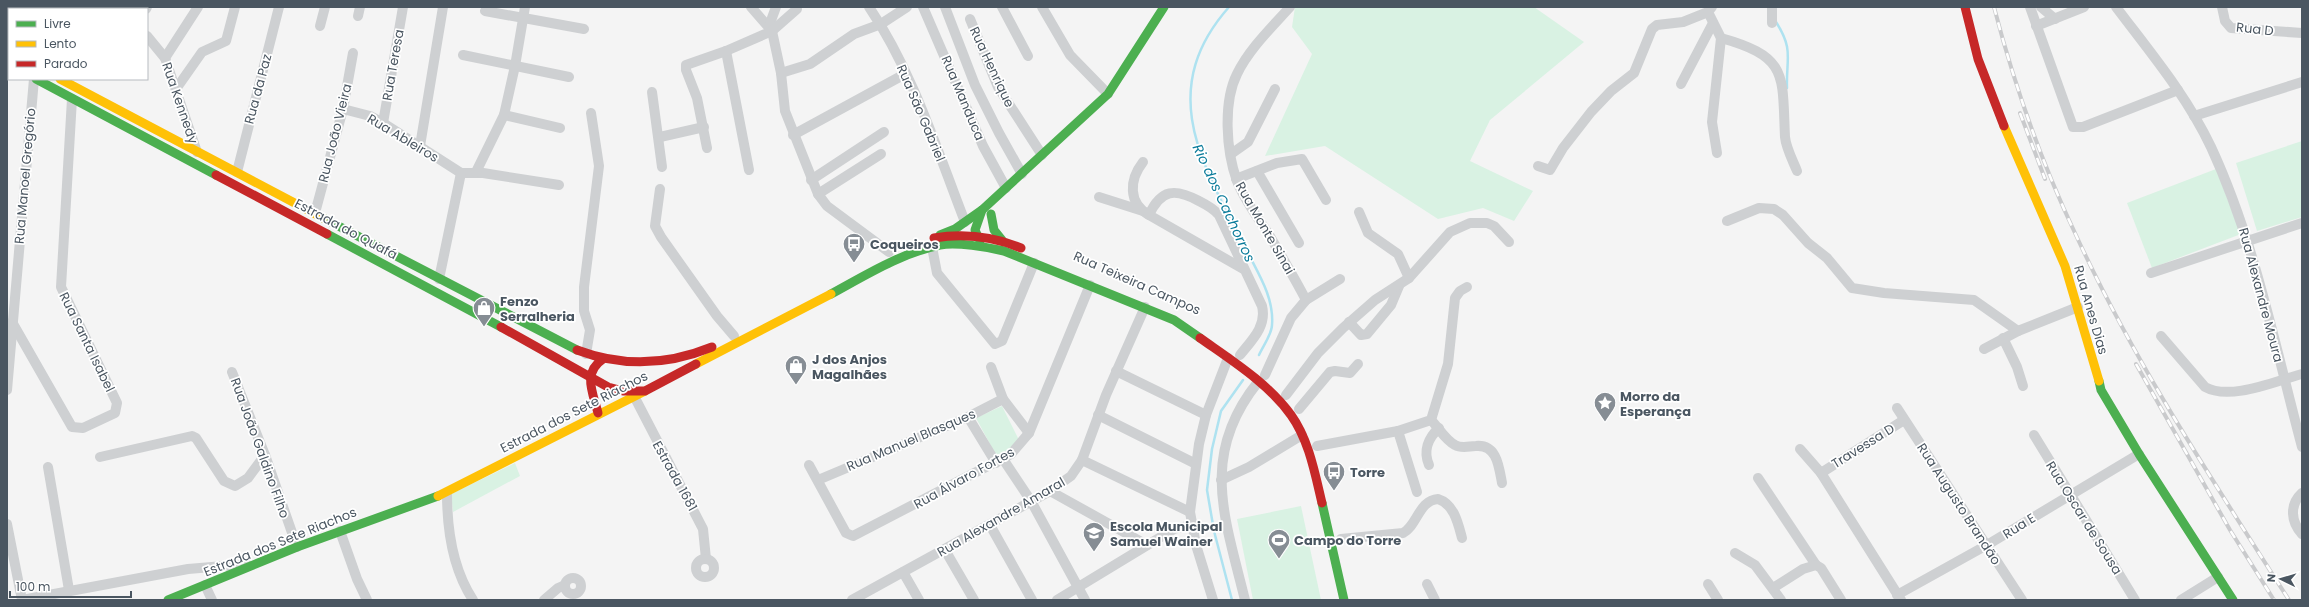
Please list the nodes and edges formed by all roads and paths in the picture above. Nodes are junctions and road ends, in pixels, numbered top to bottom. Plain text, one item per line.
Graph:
1 (198, 7) edge
2 (235, 7) edge
3 (279, 7) edge
4 (325, 7) edge
5 (403, 7) edge
6 (443, 7) edge
7 (526, 7) edge
8 (751, 7) edge
9 (776, 7) edge
10 (869, 7) edge
11 (907, 7) edge
12 (923, 7) edge
13 (945, 7) edge
14 (1002, 7) edge
15 (1042, 7) edge
16 (1164, 7) edge
17 (1290, 7) edge
18 (1772, 7) edge
19 (1965, 7) edge
20 (2030, 7) edge
21 (2042, 7) edge
22 (2084, 7) edge
23 (2116, 7) edge
24 (2222, 7) edge
25 (797, 9) dead end
26 (1710, 9) edge
27 (894, 10) edge
28 (484, 11) dead end
29 (524, 18) junction
30 (970, 19) dead end
31 (2055, 19) junction
32 (1713, 23) junction
33 (1772, 23) dead end
34 (881, 24) junction
35 (320, 26) dead end
36 (2036, 26) junction
37 (584, 29) dead end
38 (771, 29) junction
39 (2302, 33) edge
40 (148, 37) edge
41 (1721, 38) junction
42 (726, 51) junction
43 (353, 53) dead end
44 (463, 55) dead end
45 (1028, 56) dead end
46 (165, 58) junction
47 (516, 66) junction
48 (781, 73) junction
49 (905, 74) junction
50 (569, 78) dead end
51 (35, 80) edge
52 (37, 80) edge
53 (62, 80) edge
54 (2302, 82) edge
55 (1681, 84) dead end
56 (176, 89) junction
57 (1275, 90) dead end
58 (2178, 90) junction
59 (652, 92) dead end
60 (1108, 94) junction
61 (72, 99) junction
62 (343, 109) junction
63 (591, 113) dead end
64 (504, 115) junction
65 (2194, 116) junction
66 (383, 123) junction
67 (704, 127) junction
68 (560, 128) dead end
69 (884, 132) dead end
70 (792, 135) junction
71 (660, 137) junction
72 (420, 146) junction
73 (707, 148) dead end
74 (197, 152) junction
75 (1716, 153) dead end
76 (882, 154) dead end
77 (1232, 154) junction
78 (1042, 155) junction
79 (1143, 162) dead end
80 (1538, 166) dead end
81 (662, 167) dead end
82 (749, 170) dead end
83 (1258, 171) junction
84 (1797, 171) dead end
85 (237, 172) junction
86 (476, 172) junction
87 (461, 173) junction
88 (1022, 174) junction
89 (1236, 179) junction
90 (811, 180) junction
91 (559, 185) dead end
92 (660, 189) dead end
93 (1005, 190) junction
94 (818, 194) junction
95 (1099, 197) dead end
96 (1326, 200) dead end
97 (982, 210) junction
98 (1359, 212) dead end
99 (315, 213) junction
100 (1146, 213) junction
101 (991, 214) junction
102 (1727, 221) dead end
103 (965, 222) junction
104 (2302, 223) edge
105 (975, 234) junction
106 (1002, 240) junction
107 (2248, 240) junction
108 (1509, 242) dead end
109 (932, 243) junction
110 (1299, 243) dead end
111 (962, 245) junction
112 (987, 246) junction
113 (889, 252) junction
114 (1034, 263) junction
115 (1246, 270) junction
116 (2152, 273) dead end
117 (1409, 278) junction
118 (439, 279) junction
119 (1340, 279) dead end
120 (1090, 285) junction
121 (1399, 286) junction
122 (1467, 287) dead end
123 (1306, 300) junction
124 (1145, 307) junction
125 (2078, 307) junction
126 (12, 322) junction
127 (1194, 322) dead end
128 (1349, 322) junction
129 (2018, 331) junction
130 (1210, 333) dead end
131 (734, 336) junction
132 (2161, 336) dead end
133 (2003, 338) junction
134 (1984, 349) dead end
135 (586, 354) junction
136 (1228, 358) junction
137 (603, 359) junction
138 (1241, 360) junction
139 (1358, 364) dead end
140 (991, 367) dead end
141 (658, 368) junction
142 (1116, 371) junction
143 (232, 372) dead end
144 (2302, 374) edge
145 (590, 378) junction
146 (1262, 378) junction
147 (2283, 379) junction
148 (658, 384) junction
149 (2023, 386) dead end
150 (7, 390) edge
151 (645, 391) junction
152 (1286, 395) junction
153 (634, 396) junction
154 (1003, 399) junction
155 (1897, 408) dead end
156 (1299, 409) junction
157 (598, 413) junction
158 (1098, 415) junction
159 (1206, 415) junction
160 (968, 417) junction
161 (1431, 420) junction
162 (1904, 420) junction
163 (1439, 428) junction
164 (1398, 431) junction
165 (1029, 433) junction
166 (1302, 435) junction
167 (2034, 435) dead end
168 (1317, 446) junction
169 (2302, 447) edge
170 (1800, 449) dead end
171 (2139, 454) junction
172 (265, 455) junction
173 (100, 457) dead end
174 (1082, 460) junction
175 (1000, 461) junction
176 (1196, 464) junction
177 (808, 465) dead end
178 (1429, 465) dead end
179 (48, 467) dead end
180 (1821, 473) junction
181 (1758, 478) dead end
182 (818, 480) junction
183 (1221, 480) junction
184 (1502, 483) dead end
185 (1050, 491) junction
186 (1417, 492) dead end
187 (447, 493) junction
188 (2302, 493) edge
189 (2070, 494) junction
190 (1031, 501) junction
191 (1190, 512) junction
192 (1335, 516) dead end
193 (990, 525) junction
194 (1191, 525) junction
195 (7, 528) edge
196 (340, 531) junction
197 (2302, 534) edge
198 (1462, 538) dead end
199 (1341, 539) dead end
200 (1987, 545) junction
201 (1147, 546) junction
202 (297, 547) junction
203 (946, 550) junction
204 (1735, 553) dead end
205 (706, 559) dead end
206 (254, 564) junction
207 (1816, 565) junction
208 (903, 572) junction
209 (2218, 577) junction
210 (1427, 584) dead end
211 (1708, 584) dead end
212 (205, 585) junction
213 (565, 585) dead end
214 (1351, 587) dead end
215 (1078, 588) junction
216 (1773, 588) junction
217 (69, 590) junction
218 (1899, 597) edge
219 (858, 599) edge
220 (22, 600) edge
221 (168, 600) edge
222 (212, 600) edge
223 (367, 600) edge
224 (473, 600) edge
225 (544, 600) edge
226 (919, 600) edge
227 (974, 600) edge
228 (1032, 600) edge
229 (1057, 600) edge
230 (1085, 600) edge
231 (1213, 600) edge
232 (1245, 600) edge
233 (1344, 600) edge
234 (1352, 600) edge
235 (1435, 600) edge
236 (1718, 600) edge
237 (1781, 600) edge
238 (1841, 600) edge
239 (2022, 600) edge
240 (2135, 600) edge
241 (2181, 600) edge
242 (2233, 600) edge

1 - 46 street
2 - 56 street
3 - 85 street, Rua da Paz
4 - 35 street
5 - 66 street, Rua Teresa
6 - 72 street
7 - 29 street
8 - 38 street
9 - 38 street
10 - 34 street, Rua São Gabriel
11 - 27 street
12 - 93 street, Rua Manduca
13 - 88 street
14 - 45 street
15 - 60 street
16 - 60 main road
17 - 77 street, Rua Monte Sinai
18 - 33 street
19 - 125 main road, Rua Anes Dias
20 - 36 street
21 - 31 street
22 - 31 street
23 - 58 street, Rua Alexandre Moura
24 - 39 street, Rua D
25 - 38 street
26 - 32 street
26 - 80 street
27 - 34 street
28 - 29 street
29 - 37 street
29 - 47 street
30 - 78 street, Rua Henrique
31 - 36 street
32 - 41 street
32 - 55 street
34 - 48 street
34 - 49 street, Rua São Gabriel
36 - 58 street
38 - 42 street
38 - 48 street
40 - 46 street, Rua Kennedy
41 - 75 street
41 - 84 street
42 - 67 street
42 - 82 street
43 - 62 street, Rua João Vieira
44 - 47 street
46 - 56 street, Rua Kennedy
47 - 50 street
47 - 64 street
48 - 70 street
49 - 70 street
49 - 103 street, Rua São Gabriel
51 - 126 street, Rua Manoel Gregório
52 - 61 main road, Estrada do Quafá
53 - 74 main road, Estrada do Quafá
54 - 65 street
56 - 74 street, Rua Kennedy
57 - 77 street
58 - 65 street, Rua Alexandre Moura
59 - 71 street
60 - 78 main road
61 - 126 street, Rua Santa Isabel
61 - 145 main road, Estrada do Quafá
62 - 66 street, Rua Ableiros
62 - 99 street, Rua João Vieira
63 - 135 street
64 - 68 street
64 - 86 street
65 - 107 street, Rua Alexandre Moura
66 - 72 street, Rua Ableiros
67 - 71 street
67 - 73 street
69 - 90 street
70 - 90 street
71 - 81 street
72 - 87 street, Rua Ableiros
74 - 85 main road, Estrada do Quafá
76 - 94 street
77 - 89 street, Rua Monte Sinai
78 - 88 main road
79 - 100 street
83 - 89 street
83 - 96 street
83 - 110 street
85 - 99 main road, Estrada do Quafá
86 - 87 street
86 - 91 street
87 - 118 street
88 - 93 main road
89 - 123 street, Rua Monte Sinai
90 - 94 street
92 - 131 street
93 - 97 main road
93 - 101 main road
94 - 113 street
95 - 100 street
97 - 103 main road
97 - 105 main road
98 - 117 street
99 - 118 main road, Estrada do Quafá
100 - 115 street
100 - 115 street
101 - 105 main road
101 - 106 main road
102 - 129 street
103 - 109 main road
104 - 107 street
105 - 106 main road, Rua Teixeira Campos
105 - 109 main road, Rua Teixeira Campos
105 - 111 main road
105 - 112 main road
106 - 127 main road, Rua Teixeira Campos
107 - 116 street
107 - 147 street, Rua Alexandre Moura
108 - 117 street
109 - 111 main road, Estrada dos Sete Riachos
109 - 113 main road, Estrada dos Sete Riachos
109 - 114 street
109 - 148 main road, Estrada dos Sete Riachos
111 - 112 main road, Estrada dos Sete Riachos
112 - 114 main road, Rua Teixeira Campos
113 - 131 main road, Estrada dos Sete Riachos
114 - 120 main road, Rua Teixeira Campos
115 - 138 street
117 - 121 street
118 - 135 main road, Estrada do Quafá
119 - 123 street
120 - 124 main road, Rua Teixeira Campos
120 - 165 street, Rua Álvaro Fortes
121 - 128 street
121 - 128 street
122 - 161 street
123 - 146 street
124 - 136 main road, Rua Teixeira Campos
124 - 142 street, Rua Alexandre Amaral
125 - 129 street
125 - 171 main road, Rua Anes Dias
126 - 150 street, Rua Manoel Gregório
128 - 152 street
129 - 133 street
130 - 138 main road, Rua Teixeira Campos
131 - 141 main road, Estrada dos Sete Riachos
132 - 147 street
133 - 134 street
133 - 149 street
135 - 137 main road, Estrada do Quafá
136 - 138 main road, Rua Teixeira Campos
136 - 159 street
137 - 141 main road, Estrada dos Sete Riachos
137 - 145 main road
138 - 146 main road, Rua Teixeira Campos
139 - 156 street
140 - 154 street
141 - 148 main road
142 - 158 street, Rua Alexandre Amaral
142 - 159 street
143 - 172 street, Rua João Galdino Filho
144 - 147 street
145 - 151 main road, Estrada do Quafá
145 - 157 main road
146 - 152 main road, Rua Teixeira Campos
146 - 166 main road, Rua Teixeira Campos
146 - 183 street
147 - 169 street, Rua Alexandre Moura
148 - 151 main road, Estrada dos Sete Riachos
151 - 153 main road, Estrada dos Sete Riachos
152 - 156 main road, Rua Teixeira Campos
153 - 157 main road, Estrada dos Sete Riachos
153 - 205 street, Estrada 1681
154 - 160 street, Rua Manuel Blasques
154 - 165 street
155 - 162 street, Rua Augusto Brandão
156 - 168 main road, Rua Teixeira Campos
157 - 187 main road, Estrada dos Sete Riachos
158 - 174 street, Rua Alexandre Amaral
158 - 176 street
159 - 176 street
160 - 175 street
160 - 182 street, Rua Manuel Blasques
161 - 163 street
161 - 164 street
162 - 180 street, Travessa D
162 - 200 street, Rua Augusto Brandão
163 - 178 street
163 - 184 street
164 - 168 street
164 - 186 street
165 - 175 street, Rua Álvaro Fortes
166 - 183 street
166 - 233 main road, Rua Teixeira Campos
167 - 189 street, Rua Oscar de Sousa
168 - 192 main road, Rua Teixeira Campos
170 - 180 street
171 - 189 street, Rua E
171 - 209 main road, Rua Anes Dias
172 - 173 street
172 - 202 street, Rua João Galdino Filho
174 - 185 street, Rua Alexandre Amaral
174 - 191 street
175 - 182 street, Rua Álvaro Fortes
175 - 190 street
176 - 191 street
177 - 182 street
179 - 217 street
180 - 218 street
181 - 207 street
183 - 232 street
185 - 190 street, Rua Alexandre Amaral
185 - 201 street
187 - 196 main road, Estrada dos Sete Riachos
187 - 224 street
188 - 197 street
189 - 200 street, Rua E
189 - 240 street, Rua Oscar de Sousa
190 - 193 street, Rua Alexandre Amaral
190 - 215 street
191 - 194 street
193 - 203 street, Rua Alexandre Amaral
193 - 228 street
194 - 201 street
194 - 231 street
195 - 220 street
196 - 202 main road, Estrada dos Sete Riachos
196 - 223 street
198 - 199 street
200 - 218 street, Rua E
200 - 239 street, Rua Augusto Brandão
201 - 215 street
202 - 206 main road, Estrada dos Sete Riachos
203 - 208 street, Rua Alexandre Amaral
203 - 227 street
204 - 216 street
206 - 212 main road, Estrada dos Sete Riachos
206 - 217 street
207 - 216 street
207 - 238 street
208 - 219 street, Rua Alexandre Amaral
208 - 226 street
209 - 241 street
209 - 242 main road, Rua Anes Dias
210 - 235 street
211 - 236 street
212 - 221 main road, Estrada dos Sete Riachos
212 - 222 street
213 - 225 street
214 - 234 main road
215 - 229 street
215 - 230 street
216 - 237 street
217 - 220 street

